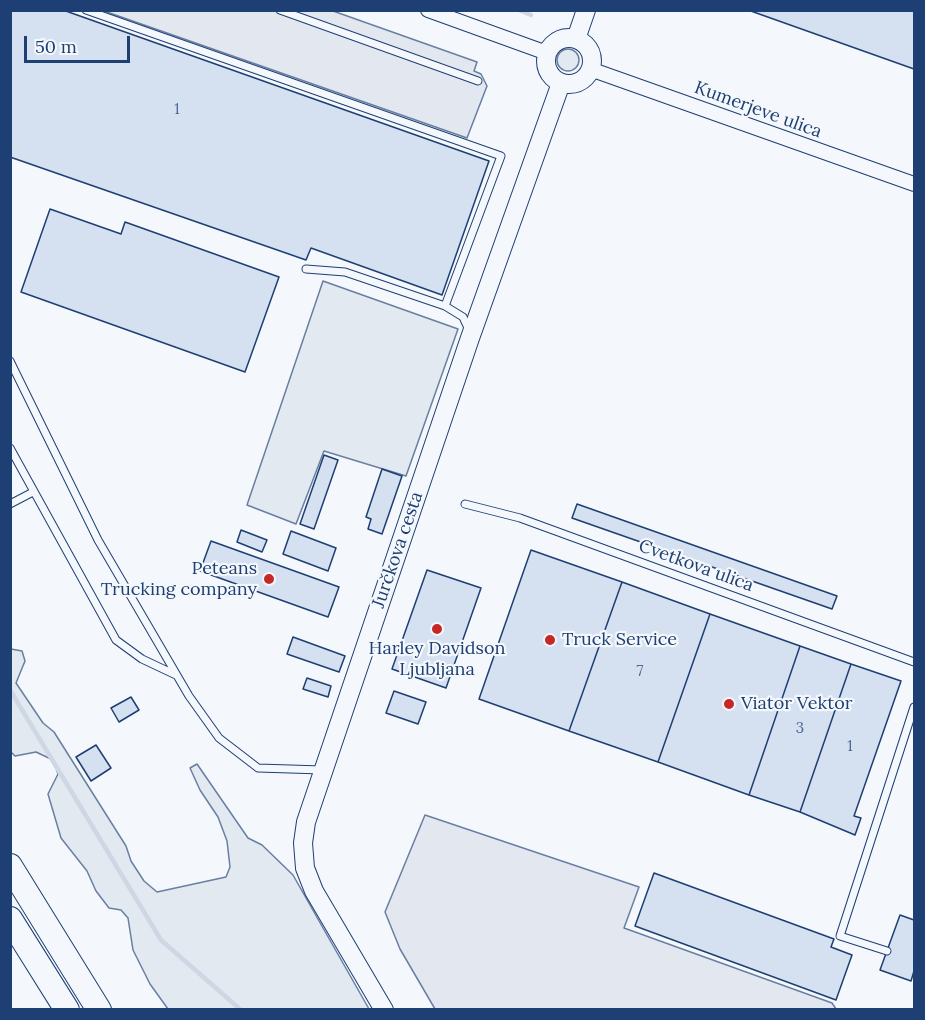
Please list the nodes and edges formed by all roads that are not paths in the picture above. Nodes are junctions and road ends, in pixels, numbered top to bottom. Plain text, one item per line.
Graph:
1 (86, 10) edge
2 (280, 10) edge
3 (428, 10) edge
4 (586, 10) edge
5 (576, 39) junction
6 (547, 53) junction
7 (590, 69) junction
8 (478, 81) dead end
9 (561, 83) junction
10 (915, 184) edge
11 (306, 269) dead end
12 (446, 306) junction
13 (470, 338) junction
14 (10, 361) edge
15 (10, 448) edge
16 (33, 492) junction
17 (10, 504) edge
18 (465, 504) dead end
19 (915, 662) edge
20 (178, 676) junction
21 (915, 707) edge
22 (322, 770) junction
23 (10, 866) edge
24 (10, 919) edge
25 (887, 951) dead end
26 (67, 1010) edge
27 (99, 1010) edge
28 (384, 1010) edge

1 - 12 lane
2 - 8 lane
3 - 6 street
4 - 5 street
5 - 6 street
5 - 7 street
6 - 9 street
7 - 9 street
7 - 10 street, Kumerjeve ulica
9 - 13 street, Jurčkova cesta
11 - 12 lane
12 - 13 lane
13 - 22 street, Jurčkova cesta
14 - 20 lane
15 - 16 lane
16 - 17 lane
16 - 20 lane
18 - 19 lane, Cvetkova ulica
20 - 22 lane
21 - 25 lane
22 - 28 street, Jurčkova cesta
23 - 27 highway
24 - 26 highway

